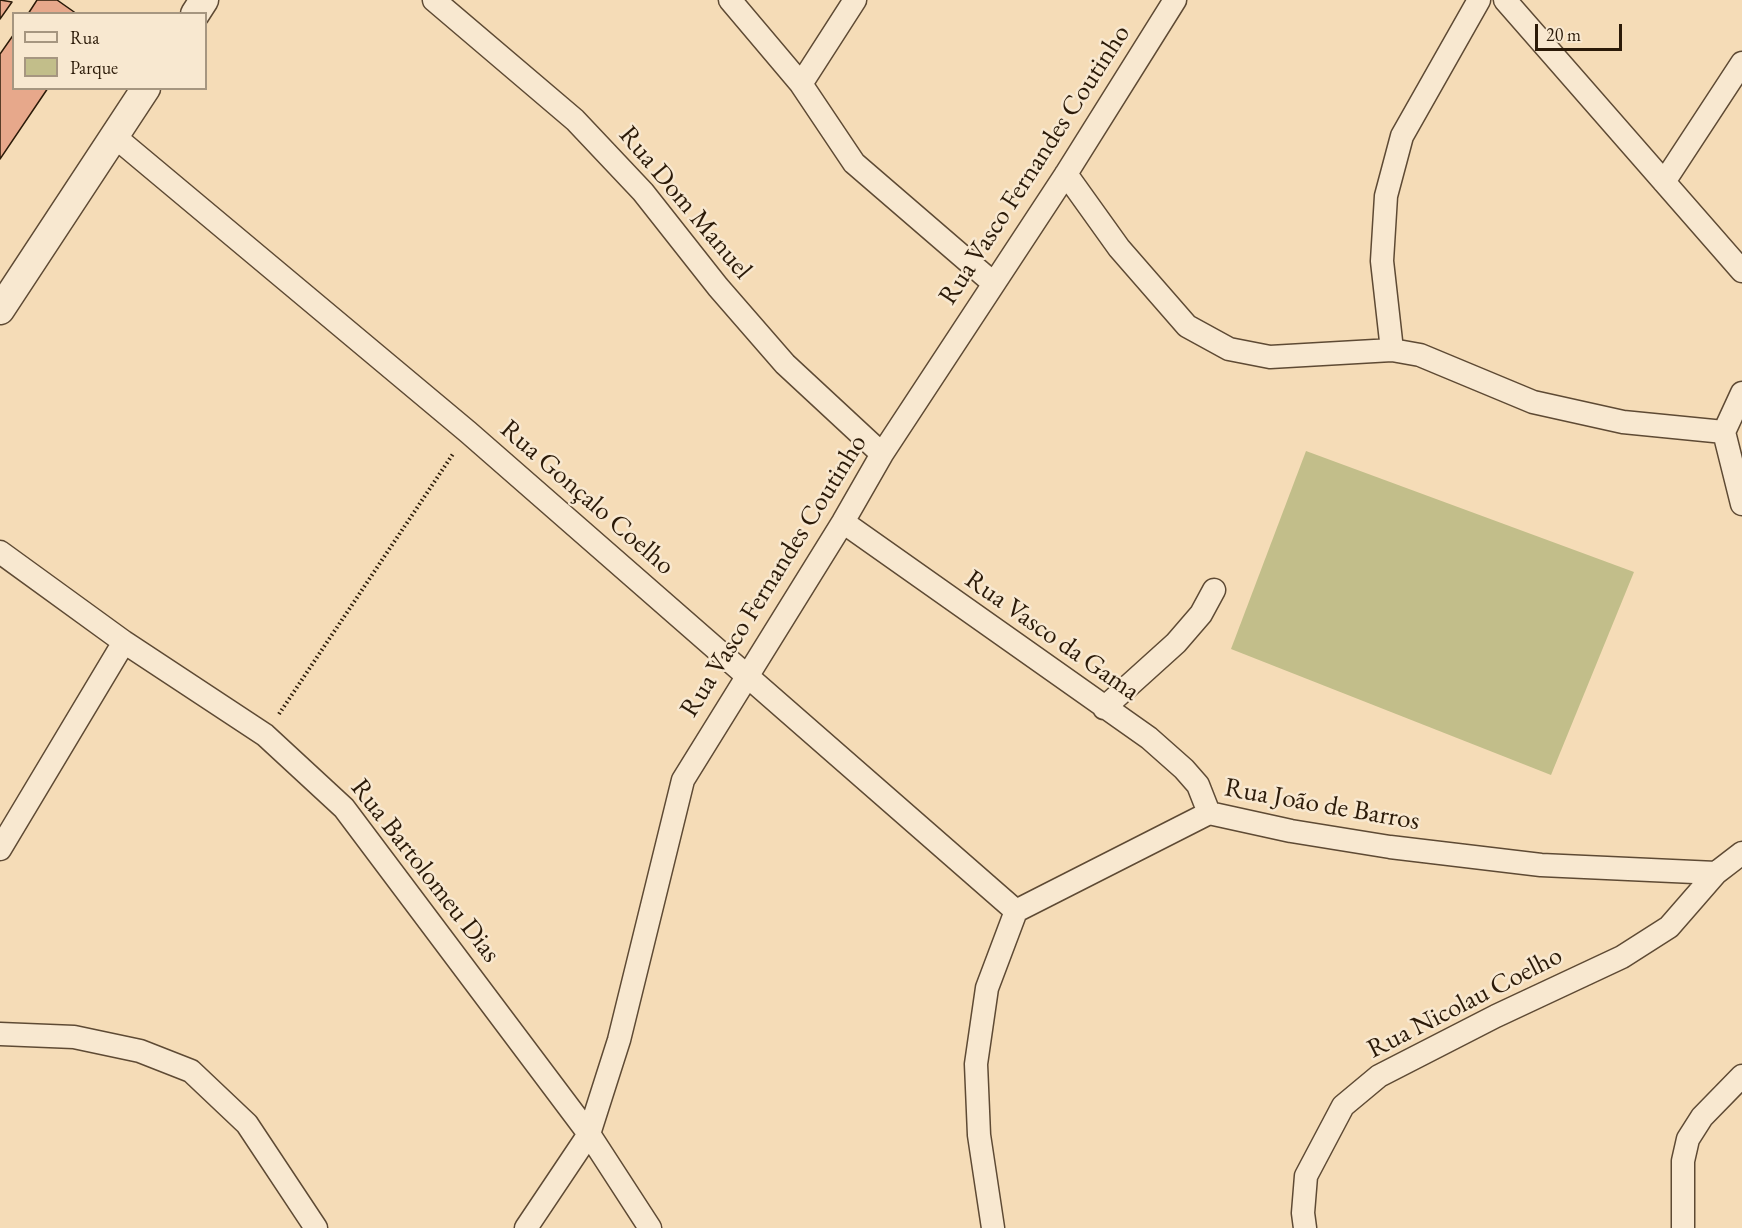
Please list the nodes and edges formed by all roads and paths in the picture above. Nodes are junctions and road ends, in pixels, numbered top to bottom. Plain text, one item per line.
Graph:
1 (434, 0) edge
2 (730, 0) edge
3 (855, 0) edge
4 (1175, 0) edge
5 (1479, 0) edge
6 (1505, 0) edge
7 (1742, 63) edge
8 (801, 84) junction
9 (145, 90) edge
10 (114, 136) junction
11 (1066, 174) junction
12 (1664, 182) junction
13 (1742, 271) edge
14 (993, 282) junction
15 (0, 310) edge
16 (1392, 350) junction
17 (1742, 393) edge
18 (468, 432) junction
19 (1724, 432) junction
20 (882, 454) junction
21 (1742, 504) edge
22 (843, 522) junction
23 (0, 552) edge
24 (1214, 590) dead end
25 (124, 642) junction
26 (745, 675) junction
27 (1104, 708) junction
28 (265, 735) junction
29 (1209, 813) junction
30 (0, 849) edge
31 (1742, 853) edge
32 (1716, 873) junction
33 (1016, 911) junction
34 (0, 1034) edge
35 (1742, 1076) edge
36 (589, 1134) junction
37 (316, 1228) edge
38 (526, 1228) edge
39 (650, 1228) edge
40 (993, 1228) edge
41 (1305, 1228) edge
42 (1683, 1228) edge

1 - 20 street, Rua Dom Manuel
2 - 8 street
3 - 8 street
4 - 11 street, Rua Vasco Fernandes Coutinho
5 - 16 street
6 - 12 street
7 - 12 street
8 - 14 street
9 - 10 street
10 - 15 street
10 - 18 street, Rua Gonçalo Coelho
11 - 14 street, Rua Vasco Fernandes Coutinho
11 - 16 street
12 - 13 street
14 - 20 street, Rua Vasco Fernandes Coutinho
16 - 19 street
17 - 19 street
18 - 26 street, Rua Gonçalo Coelho
18 - 28 path
19 - 21 street
20 - 22 street, Rua Vasco Fernandes Coutinho
22 - 26 street, Rua Vasco Fernandes Coutinho
22 - 27 street, Rua Vasco da Gama
23 - 25 street, Rua Bartolomeu Dias
24 - 27 street
25 - 28 street, Rua Bartolomeu Dias
25 - 30 street
26 - 33 street, Rua Gonçalo Coelho
26 - 36 street, Rua Vasco Fernandes Coutinho
27 - 29 street, Rua Vasco da Gama
28 - 36 street, Rua Bartolomeu Dias
29 - 32 street, Rua João de Barros
29 - 33 street, Rua João de Barros
31 - 32 street
32 - 41 street, Rua Nicolau Coelho
33 - 40 street
34 - 37 street
35 - 42 street
36 - 38 street, Rua Vasco Fernandes Coutinho
36 - 39 street, Rua Bartolomeu Dias

